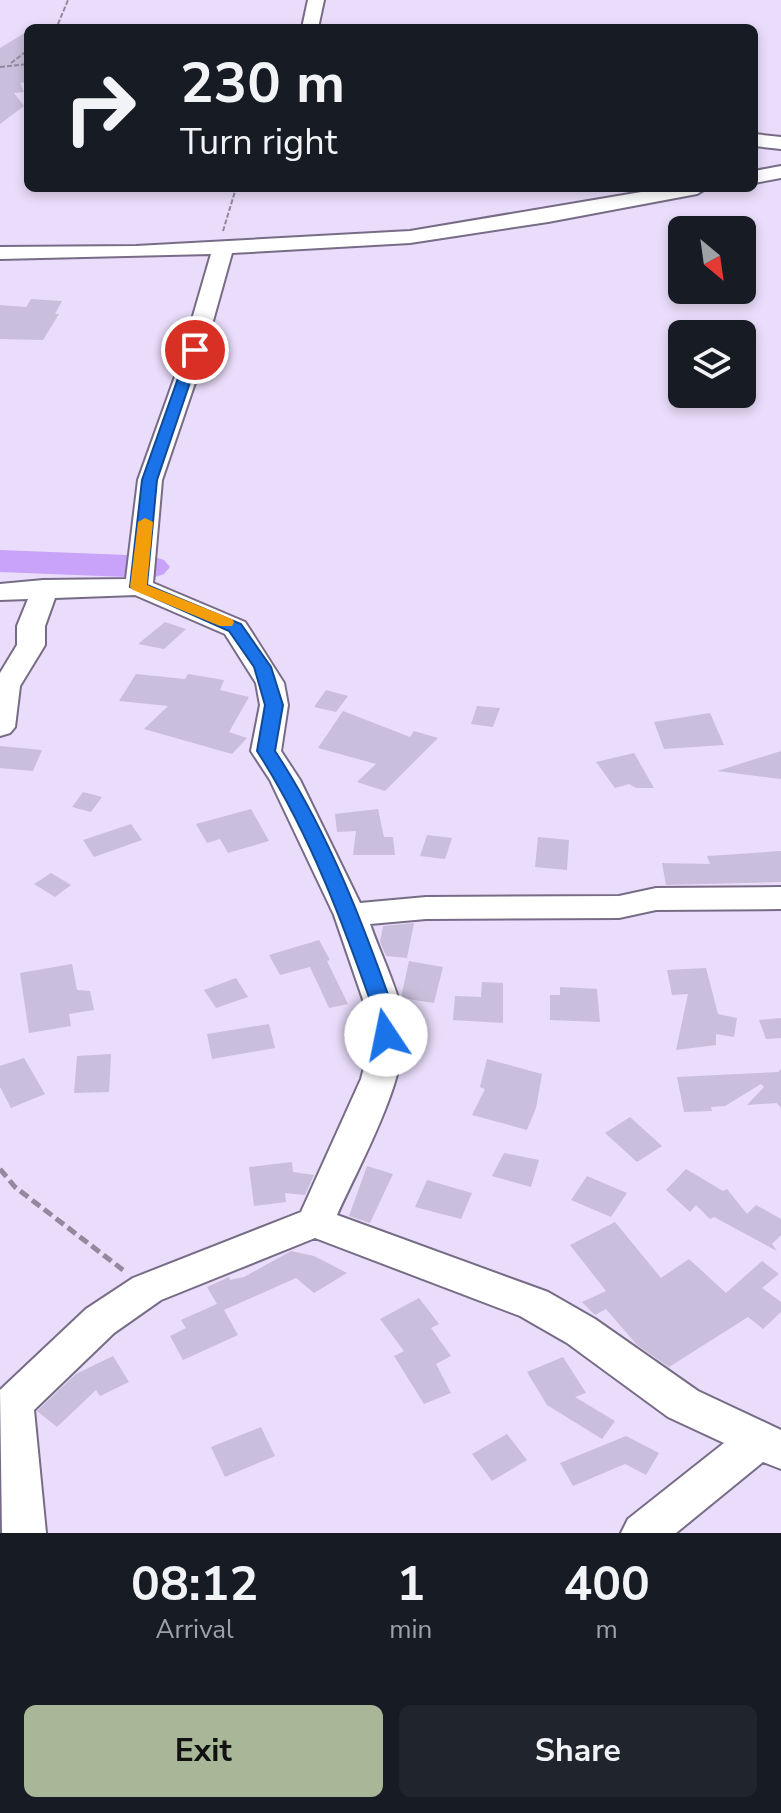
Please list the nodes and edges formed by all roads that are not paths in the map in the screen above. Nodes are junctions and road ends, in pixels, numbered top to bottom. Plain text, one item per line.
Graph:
1 (316, 0) edge
2 (311, 24) edge
3 (758, 140) edge
4 (781, 143) edge
5 (781, 172) edge
6 (758, 176) edge
7 (675, 192) edge
8 (223, 248) junction
9 (0, 253) edge
10 (139, 587) junction
11 (43, 588) junction
12 (0, 592) edge
13 (0, 727) edge
14 (781, 898) edge
15 (350, 915) junction
16 (315, 1222) junction
17 (6, 1406) edge
18 (770, 1446) edge
19 (24, 1533) edge
20 (643, 1533) edge

1 - 2 street
3 - 4 street
5 - 6 street
7 - 8 street
8 - 9 street
8 - 10 street
10 - 11 street
10 - 15 street
11 - 12 street
11 - 13 street
14 - 15 street
15 - 16 street
16 - 17 street
16 - 18 street
17 - 19 street
18 - 20 street

